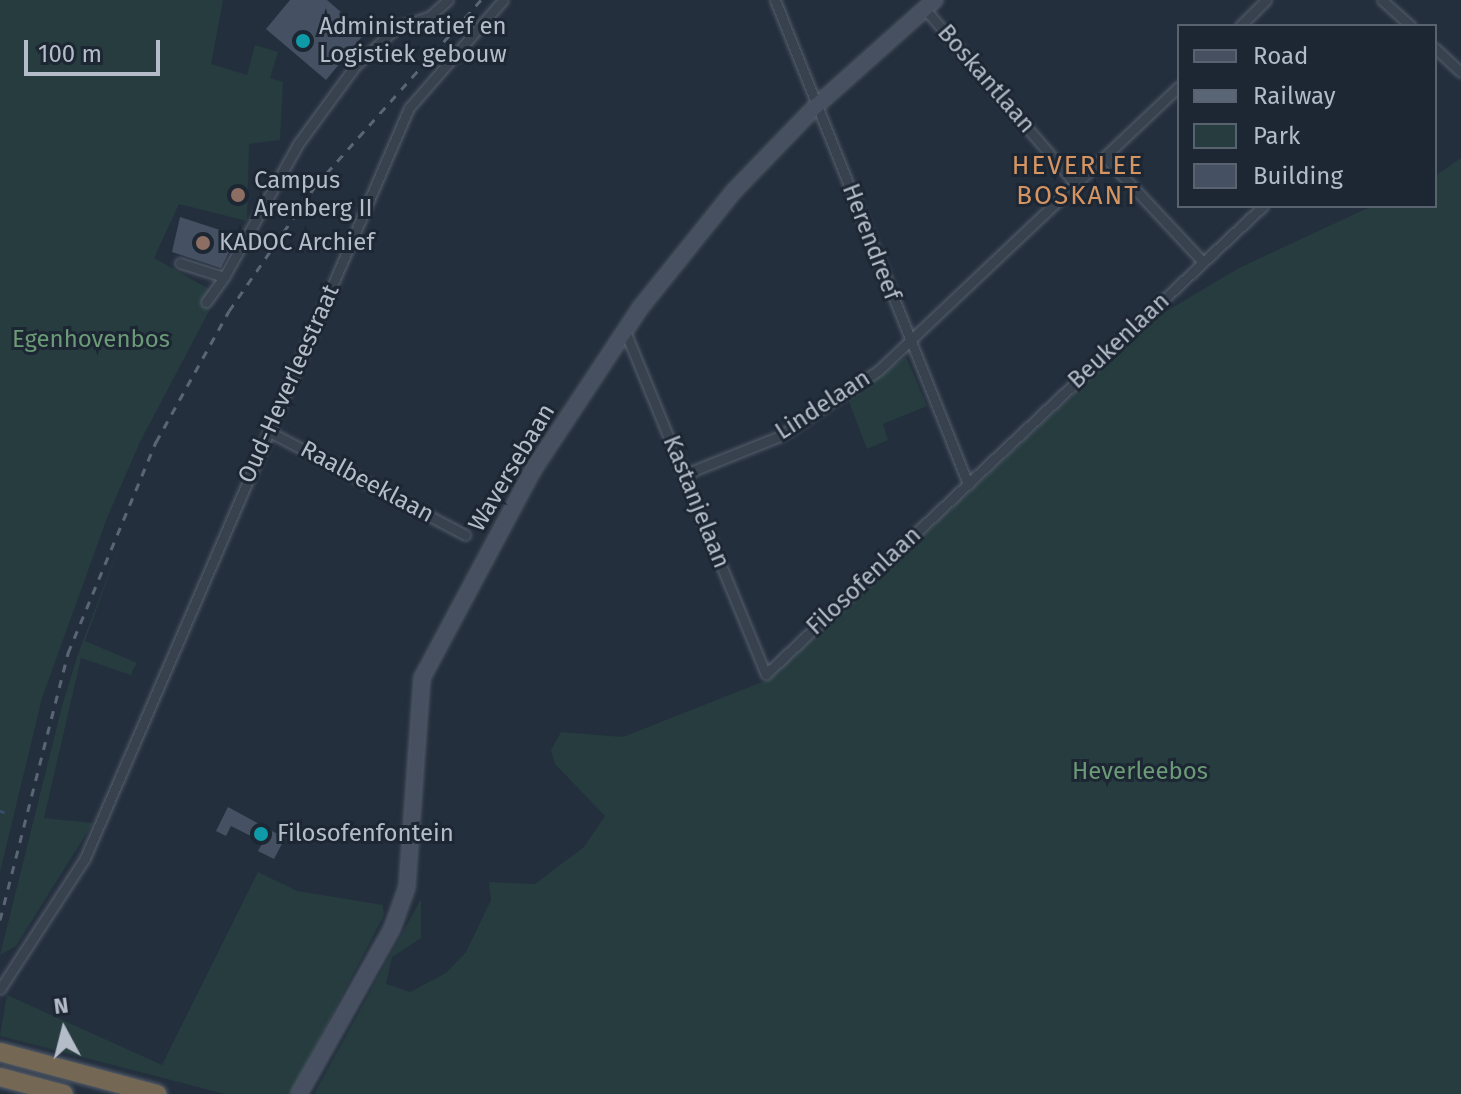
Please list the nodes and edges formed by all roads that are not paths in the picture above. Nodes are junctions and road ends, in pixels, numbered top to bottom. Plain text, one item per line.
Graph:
1 (448, 0) edge
2 (503, 0) edge
3 (775, 0) edge
4 (1266, 0) edge
5 (1382, 0) edge
6 (930, 4) edge
7 (1242, 24) edge
8 (1409, 24) edge
9 (1437, 50) edge
10 (1461, 72) edge
11 (1177, 88) edge
12 (817, 105) junction
13 (1106, 158) junction
14 (1077, 186) junction
15 (1261, 208) edge
16 (1203, 262) junction
17 (180, 263) dead end
18 (224, 277) junction
19 (206, 302) dead end
20 (625, 331) junction
21 (910, 343) junction
22 (268, 431) junction
23 (685, 474) junction
24 (969, 483) junction
25 (465, 535) dead end
26 (766, 674) joint
27 (0, 989) edge
28 (7, 1054) edge
29 (319, 1060) junction
30 (2, 1078) edge
31 (64, 1094) edge
32 (157, 1094) edge
33 (299, 1094) edge
34 (307, 1094) edge

1 - 18 street
2 - 22 street, Oud-Heverleestraat
3 - 12 street, Herendreef
4 - 7 street
5 - 8 street
6 - 12 street, Waversebaan
6 - 14 street, Boskantlaan
9 - 10 street
11 - 13 street, Lindelaan
12 - 20 street, Waversebaan
12 - 21 street, Herendreef
13 - 14 street, Lindelaan
13 - 16 street
14 - 21 street, Lindelaan
15 - 16 street, Beukenlaan
16 - 24 street, Beukenlaan
17 - 18 street
18 - 19 street
20 - 23 street, Kastanjelaan
20 - 29 street, Waversebaan
21 - 23 street, Lindelaan
21 - 24 street, Herendreef
22 - 25 street, Raalbeeklaan
22 - 27 street, Oud-Heverleestraat
23 - 26 street, Kastanjelaan
24 - 26 street, Filosofenlaan
28 - 32 highway
29 - 33 street, Waversebaan
29 - 34 street, Waversebaan
30 - 31 highway

